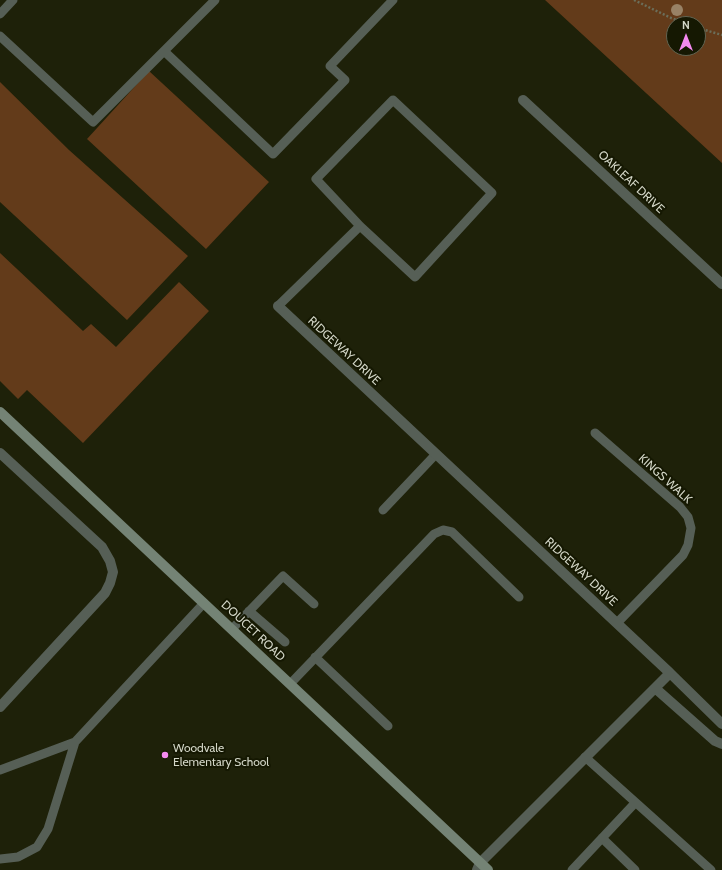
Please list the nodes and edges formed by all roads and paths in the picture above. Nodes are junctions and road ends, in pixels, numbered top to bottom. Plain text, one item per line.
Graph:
1 (13, 0) edge
2 (215, 0) edge
3 (393, 0) edge
4 (634, 0) edge
5 (0, 14) edge
6 (667, 16) edge
7 (706, 31) edge
8 (0, 36) edge
9 (722, 36) edge
10 (164, 51) junction
11 (522, 100) dead end
12 (360, 226) junction
13 (722, 284) edge
14 (278, 306) joint
15 (0, 412) edge
16 (595, 433) dead end
17 (0, 453) edge
18 (436, 454) junction
19 (383, 510) dead end
20 (519, 597) dead end
21 (204, 603) junction
22 (314, 604) dead end
23 (249, 611) junction
24 (617, 623) junction
25 (232, 629) junction
26 (285, 642) dead end
27 (315, 657) junction
28 (670, 673) junction
29 (290, 684) junction
30 (654, 688) junction
31 (0, 706) edge
32 (722, 724) edge
33 (388, 726) dead end
34 (75, 742) junction
35 (722, 744) edge
36 (585, 758) junction
37 (0, 770) edge
38 (635, 803) junction
39 (602, 838) junction
40 (0, 859) edge
41 (482, 868) edge
42 (572, 870) edge
43 (635, 870) edge
44 (711, 870) edge

1 - 5 lane
2 - 10 lane
3 - 10 lane
4 - 6 path
7 - 9 path
8 - 10 lane
11 - 13 street, OAKLEAF DRIVE
12 - 12 lane
12 - 14 lane
14 - 18 street, RIDGEWAY DRIVE
15 - 21 street, DOUCET ROAD
16 - 24 lane, KINGS WALK
17 - 31 street
18 - 19 lane
18 - 24 street, RIDGEWAY DRIVE
20 - 27 lane
21 - 25 street, DOUCET ROAD
21 - 34 lane
22 - 23 lane
23 - 25 lane
23 - 26 lane
24 - 28 street, RIDGEWAY DRIVE
25 - 29 street, DOUCET ROAD
27 - 29 lane
27 - 33 lane
28 - 30 street
28 - 32 street, RIDGEWAY DRIVE
29 - 41 street, DOUCET ROAD
30 - 35 street
30 - 36 street
34 - 37 lane
34 - 40 lane
36 - 38 lane
36 - 41 street
38 - 39 lane
38 - 44 lane
39 - 42 lane
39 - 43 lane

